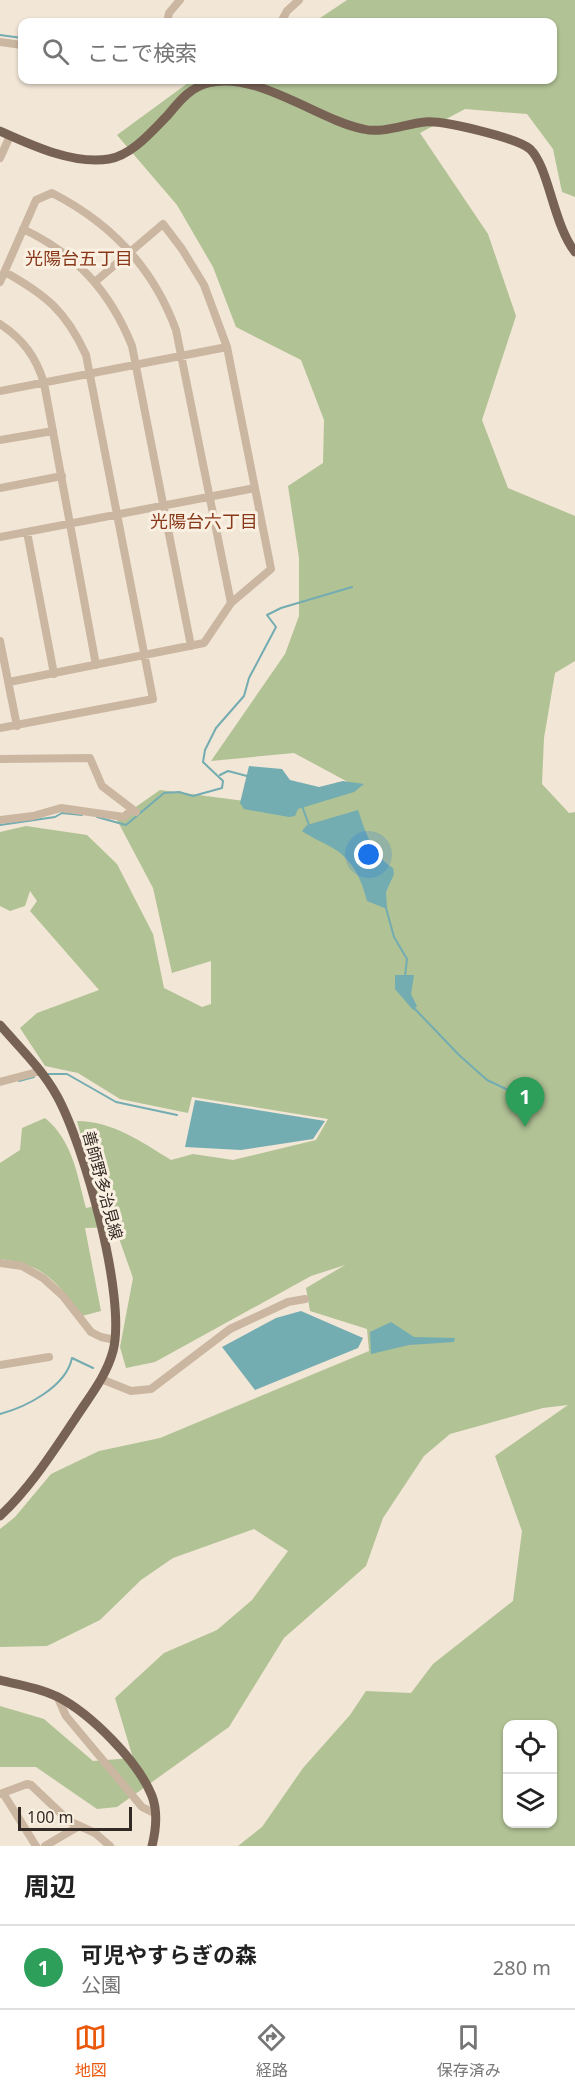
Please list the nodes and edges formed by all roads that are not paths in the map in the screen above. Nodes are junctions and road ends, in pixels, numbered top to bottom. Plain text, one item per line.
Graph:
1 (180, 0) edge
2 (298, 0) edge
3 (167, 18) edge
4 (283, 18) edge
5 (0, 42) edge
6 (18, 44) edge
7 (208, 84) edge
8 (240, 84) edge
9 (0, 131) edge
10 (10, 136) junction
11 (0, 158) edge
12 (23, 229) junction
13 (132, 251) junction
14 (575, 252) edge
15 (5, 272) junction
16 (96, 281) junction
17 (0, 282) edge
18 (0, 324) edge
19 (227, 346) junction
20 (182, 356) junction
21 (136, 365) junction
22 (91, 373) junction
23 (44, 383) junction
24 (0, 391) edge
25 (53, 431) junction
26 (0, 440) edge
27 (62, 476) junction
28 (0, 488) edge
29 (255, 488) junction
30 (210, 496) junction
31 (164, 506) junction
32 (117, 514) junction
33 (72, 523) junction
34 (27, 532) junction
35 (0, 537) edge
36 (231, 603) junction
37 (0, 641) edge
38 (191, 646) junction
39 (145, 656) junction
40 (96, 666) junction
41 (54, 674) junction
42 (9, 682) junction
43 (17, 726) junction
44 (0, 729) edge
45 (0, 759) edge
46 (0, 820) edge
47 (0, 1025) edge
48 (41, 1071) junction
49 (0, 1082) edge
50 (0, 1263) edge
51 (305, 1299) dead end
52 (115, 1340) junction
53 (49, 1357) dead end
54 (0, 1365) edge
55 (101, 1379) junction
56 (0, 1516) edge
57 (0, 1680) edge
58 (57, 1696) junction
59 (1, 1793) edge
60 (156, 1814) junction
61 (79, 1826) junction
62 (36, 1846) edge
63 (45, 1846) edge
64 (110, 1846) edge
65 (152, 1846) edge

1 - 3 street
2 - 4 street
5 - 6 street
7 - 10 main road
8 - 14 main road
9 - 10 main road
10 - 11 street
12 - 13 street
12 - 15 street
12 - 16 street
13 - 16 street
13 - 19 street
13 - 20 street
15 - 17 street
15 - 22 street
16 - 21 street
18 - 23 street
19 - 20 street
19 - 29 street
20 - 21 street
20 - 30 street
21 - 22 street
21 - 31 street
22 - 23 street
22 - 32 street
23 - 24 street
23 - 25 street
25 - 26 street
25 - 27 street
27 - 28 street
27 - 33 street
29 - 30 street
29 - 36 street
30 - 31 street
30 - 36 street
31 - 32 street
31 - 38 street
32 - 33 street
32 - 39 street
33 - 34 street
33 - 40 street
34 - 35 street
34 - 41 street
36 - 38 street
37 - 42 street
38 - 39 street
39 - 40 street
39 - 43 street
40 - 41 street
41 - 42 street
42 - 43 street
43 - 44 street
45 - 46 street
47 - 48 main road, 善師野多治見線
48 - 49 street
48 - 52 main road, 善師野多治見線
50 - 52 street
51 - 55 street
52 - 55 main road, 善師野多治見線
53 - 54 street
55 - 56 main road, 善師野多治見線
57 - 58 main road
58 - 60 street
58 - 60 main road
59 - 61 street
59 - 62 street
60 - 65 main road
61 - 63 street
61 - 64 street

